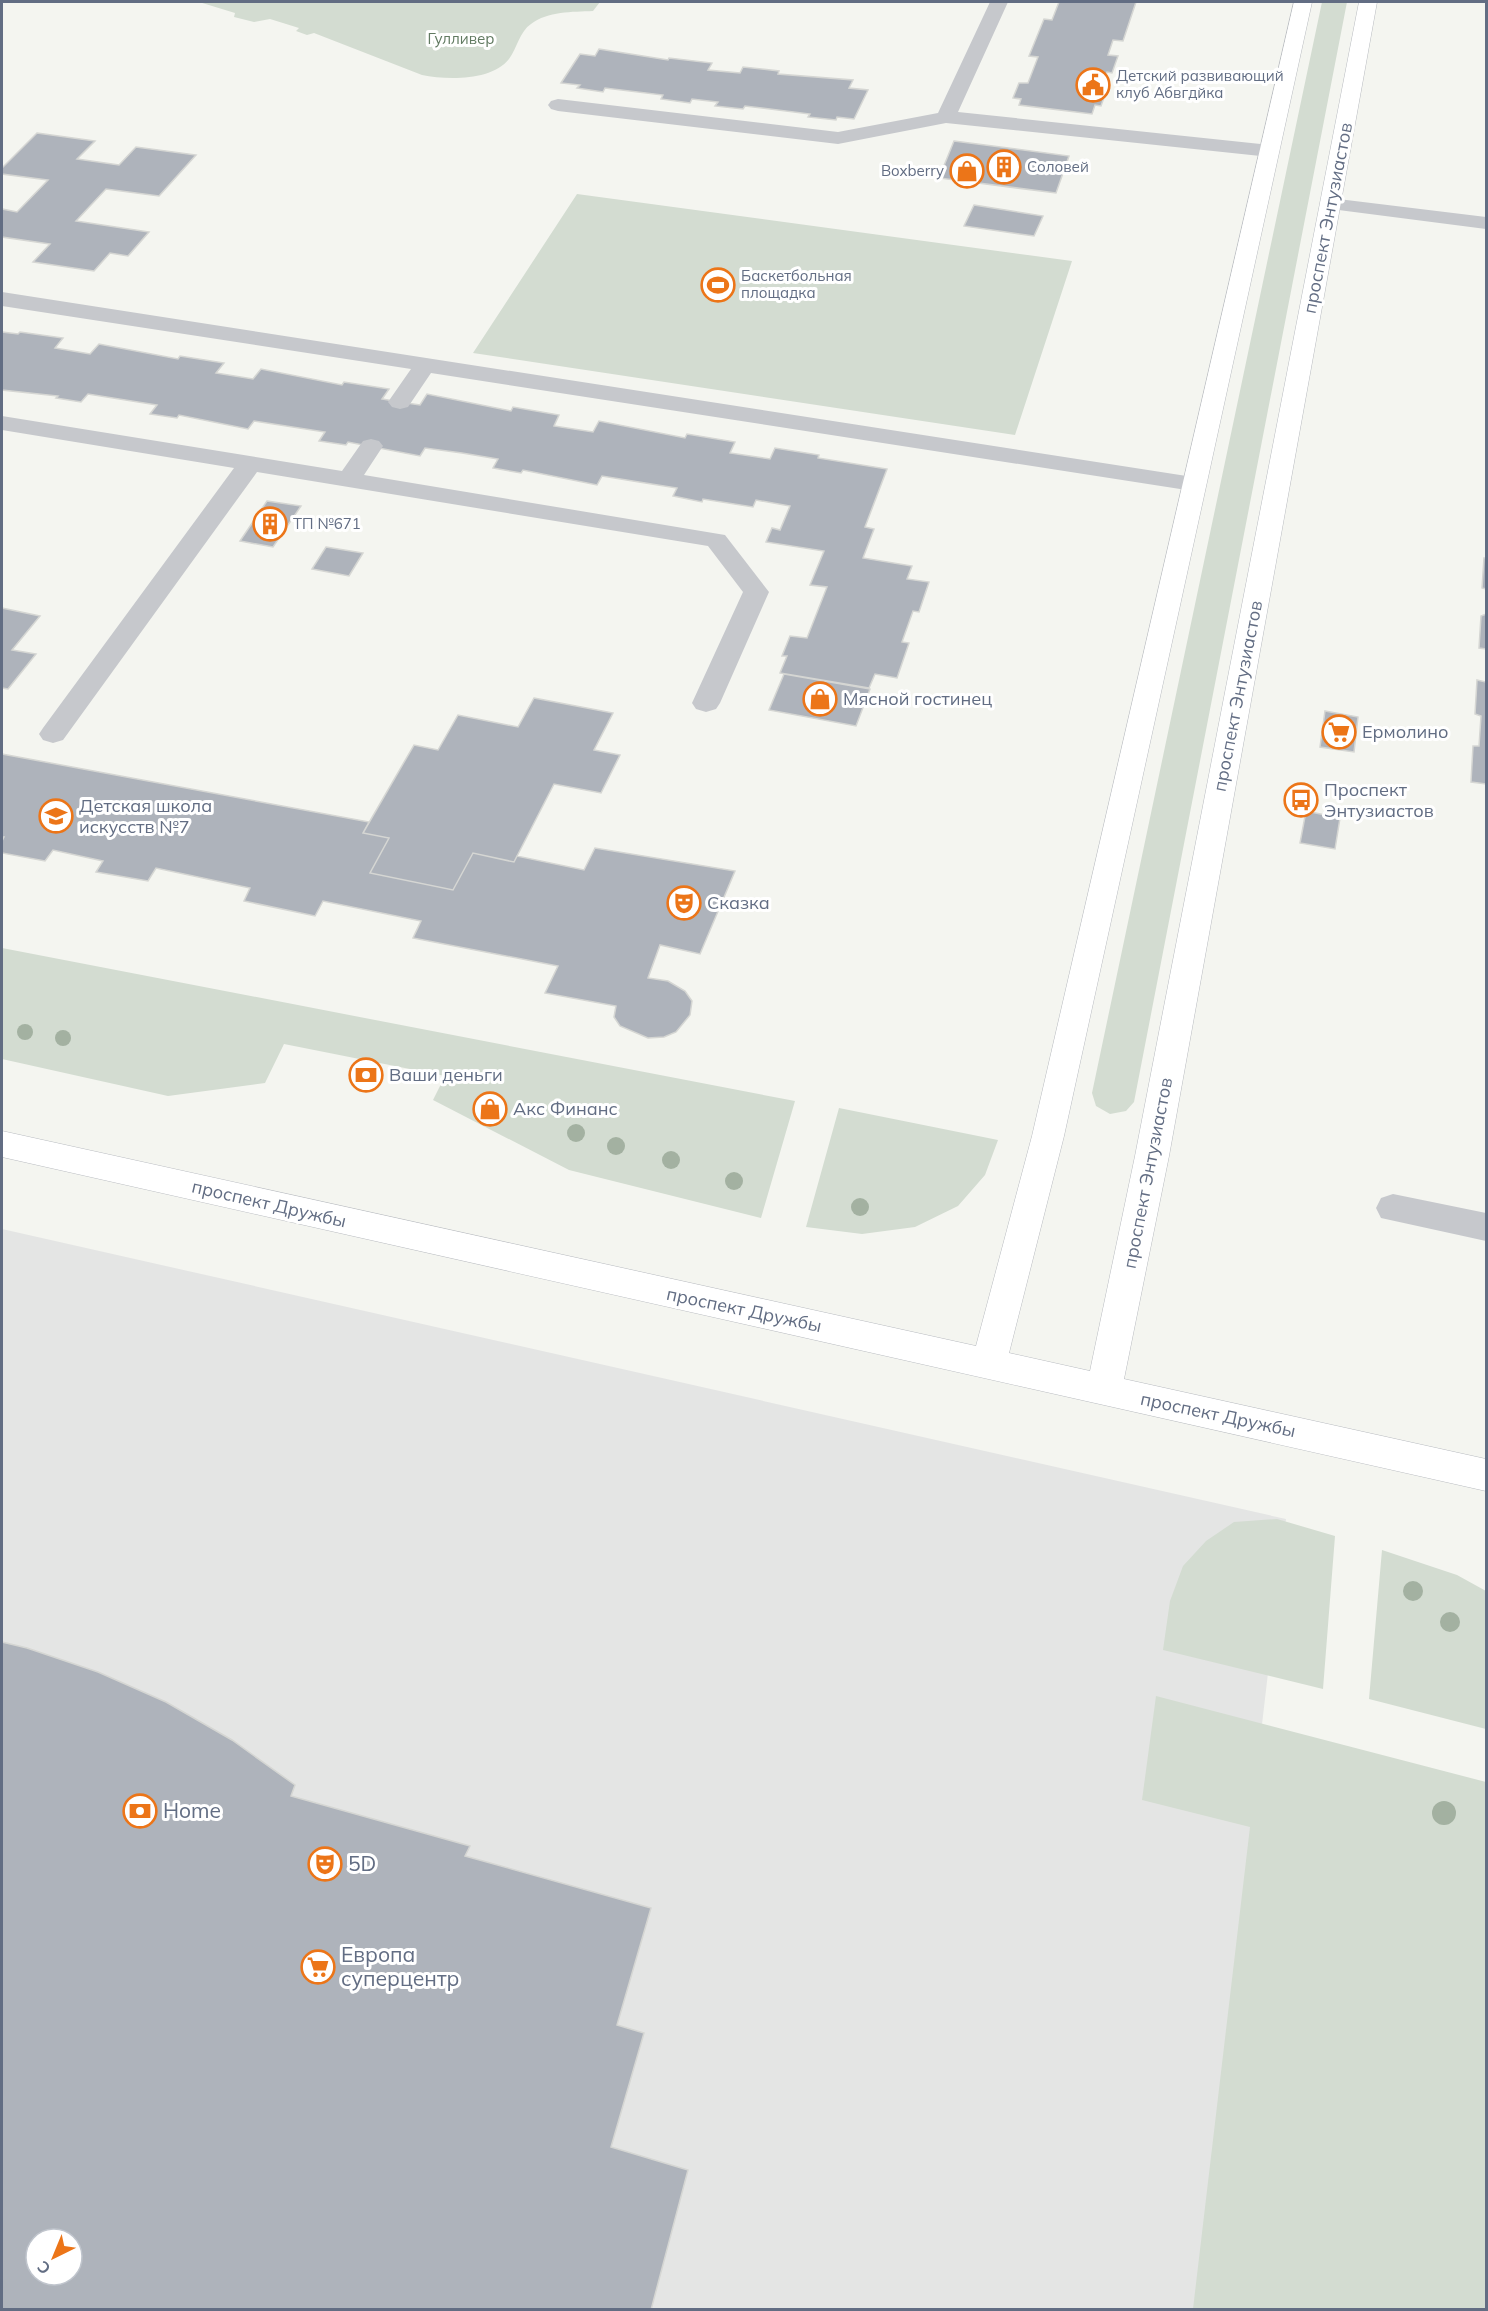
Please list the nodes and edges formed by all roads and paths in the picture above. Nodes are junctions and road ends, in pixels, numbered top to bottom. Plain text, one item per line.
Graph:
1 (999, 2) edge
2 (1303, 2) edge
3 (1368, 2) edge
4 (558, 105) dead end
5 (945, 117) junction
6 (1270, 151) junction
7 (1330, 204) junction
8 (1486, 223) edge
9 (2, 299) edge
10 (425, 365) junction
11 (400, 402) dead end
12 (2, 423) edge
13 (371, 446) dead end
14 (250, 464) junction
15 (349, 480) junction
16 (1193, 484) junction
17 (706, 703) dead end
18 (53, 734) dead end
19 (2, 1144) edge
20 (1393, 1208) dead end
21 (1486, 1227) edge
22 (989, 1364) junction
23 (1104, 1390) junction
24 (1486, 1475) edge

1 - 5 lane
2 - 6 main road
3 - 7 main road, проспект Энтузиастов
4 - 5 lane
5 - 6 lane
6 - 16 main road
7 - 8 lane
7 - 23 main road, проспект Энтузиастов
9 - 10 lane
10 - 11 lane
10 - 16 lane
12 - 14 lane
13 - 15 lane
14 - 15 lane
14 - 18 lane
15 - 17 lane
16 - 22 main road
19 - 22 main road, проспект Дружбы
20 - 21 lane
22 - 23 main road, проспект Дружбы
23 - 24 main road, проспект Дружбы

